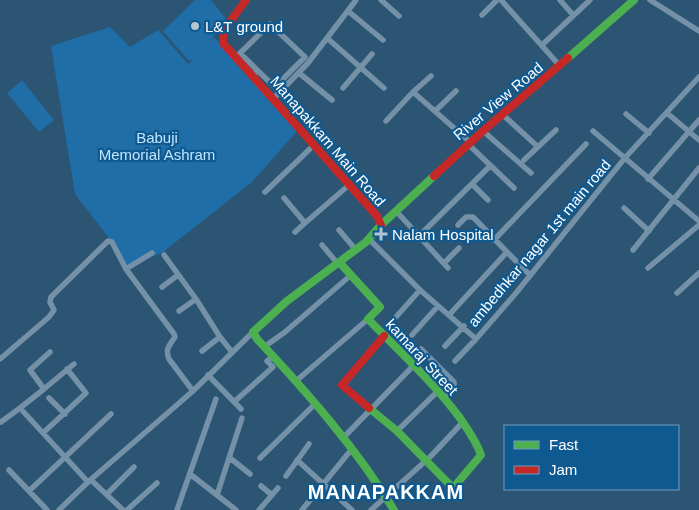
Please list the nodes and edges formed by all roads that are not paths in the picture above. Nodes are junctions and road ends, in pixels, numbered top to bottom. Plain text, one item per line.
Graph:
1 (246, 0) edge
2 (356, 0) edge
3 (381, 0) edge
4 (497, 0) edge
5 (502, 0) edge
6 (560, 0) edge
7 (590, 0) edge
8 (634, 0) edge
9 (650, 0) edge
10 (348, 11) junction
11 (482, 15) dead end
12 (573, 15) junction
13 (399, 16) dead end
14 (699, 31) edge
15 (327, 38) junction
16 (382, 40) dead end
17 (542, 45) junction
18 (372, 54) dead end
19 (238, 55) junction
20 (560, 66) junction
21 (360, 67) junction
22 (255, 73) junction
23 (298, 73) junction
24 (431, 76) dead end
25 (699, 77) edge
26 (343, 88) dead end
27 (384, 88) dead end
28 (456, 91) dead end
29 (414, 92) junction
30 (273, 99) junction
31 (332, 100) dead end
32 (435, 111) junction
33 (667, 113) junction
34 (502, 114) junction
35 (626, 114) dead end
36 (699, 120) edge
37 (386, 121) dead end
38 (556, 130) dead end
39 (483, 131) junction
40 (593, 131) dead end
41 (689, 132) junction
42 (649, 133) junction
43 (699, 140) edge
44 (469, 143) junction
45 (586, 144) dead end
46 (314, 145) junction
47 (537, 146) junction
48 (624, 159) junction
49 (524, 160) dead end
50 (490, 166) junction
51 (699, 168) edge
52 (531, 173) dead end
53 (648, 179) junction
54 (472, 184) junction
55 (349, 185) junction
56 (514, 188) dead end
57 (265, 192) dead end
58 (284, 198) dead end
59 (488, 200) dead end
60 (674, 200) junction
61 (624, 208) dead end
62 (397, 212) junction
63 (699, 220) edge
64 (306, 223) junction
65 (382, 225) junction
66 (458, 225) dead end
67 (699, 225) edge
68 (339, 230) dead end
69 (649, 231) junction
70 (295, 232) dead end
71 (419, 236) junction
72 (369, 239) junction
73 (494, 240) junction
74 (322, 245) dead end
75 (458, 248) dead end
76 (356, 250) junction
77 (633, 250) dead end
78 (507, 252) junction
79 (152, 253) dead end
80 (164, 255) dead end
81 (339, 263) junction
82 (648, 268) dead end
83 (126, 269) junction
84 (699, 272) edge
85 (178, 275) junction
86 (530, 275) junction
87 (351, 276) junction
88 (162, 286) dead end
89 (420, 290) junction
90 (678, 293) dead end
91 (196, 299) junction
92 (438, 306) junction
93 (179, 311) dead end
94 (449, 315) junction
95 (396, 318) dead end
96 (368, 319) junction
97 (464, 326) junction
98 (253, 332) junction
99 (412, 335) dead end
100 (384, 336) junction
101 (220, 337) junction
102 (476, 339) junction
103 (445, 346) dead end
104 (264, 347) junction
105 (421, 349) dead end
106 (202, 351) dead end
107 (50, 352) dead end
108 (232, 352) junction
109 (273, 356) junction
110 (0, 359) edge
111 (455, 361) dead end
112 (74, 364) dead end
113 (413, 366) junction
114 (67, 369) junction
115 (208, 375) junction
116 (296, 381) junction
117 (44, 389) junction
118 (193, 391) junction
119 (441, 394) junction
120 (49, 398) dead end
121 (216, 399) dead end
122 (234, 402) junction
123 (314, 405) junction
124 (20, 408) junction
125 (242, 409) dead end
126 (370, 409) junction
127 (65, 414) junction
128 (110, 414) dead end
129 (242, 418) dead end
130 (1, 422) dead end
131 (464, 425) junction
132 (398, 431) junction
133 (43, 433) junction
134 (343, 438) junction
135 (309, 444) dead end
136 (351, 450) junction
137 (65, 457) junction
138 (230, 458) junction
139 (260, 458) dead end
140 (298, 460) junction
141 (425, 461) junction
142 (134, 468) dead end
143 (9, 470) dead end
144 (190, 474) junction
145 (250, 474) dead end
146 (286, 476) dead end
147 (90, 481) junction
148 (157, 483) dead end
149 (323, 484) junction
150 (261, 486) dead end
151 (278, 488) dead end
152 (28, 490) junction
153 (107, 494) junction
154 (217, 495) junction
155 (272, 495) junction
156 (386, 496) junction
157 (46, 510) edge
158 (59, 510) edge
159 (125, 510) edge
160 (177, 510) edge
161 (236, 510) edge
162 (259, 510) edge
163 (302, 510) edge
164 (352, 510) edge
165 (371, 510) edge
166 (394, 510) edge

1 - 19 street, Manapakkam Main Road
2 - 10 street
3 - 13 street
4 - 11 street
5 - 17 street
6 - 12 street
7 - 12 street
8 - 20 street, River View Road
9 - 14 street
10 - 15 street
10 - 16 street
12 - 17 street
15 - 21 street
15 - 23 street
17 - 20 street
18 - 21 street
19 - 22 street, Manapakkam Main Road
19 - 22 street
20 - 34 street, River View Road
21 - 26 street
21 - 27 street
22 - 30 street, Manapakkam Main Road
23 - 30 street
23 - 31 street
24 - 29 street
25 - 33 street, ambedhkar nagar 1st main road
28 - 32 street
29 - 32 street
29 - 37 street
30 - 46 street, Manapakkam Main Road
32 - 44 street
33 - 41 street
33 - 42 street, ambedhkar nagar 1st main road
34 - 39 street, River View Road
34 - 47 street
35 - 42 street
36 - 41 street
38 - 47 street
39 - 44 street, River View Road
39 - 52 street
40 - 48 street
41 - 43 street
41 - 53 street
42 - 48 street, ambedhkar nagar 1st main road
44 - 50 street
44 - 62 street, River View Road
45 - 73 street
46 - 55 street, Manapakkam Main Road
46 - 57 street
47 - 49 street
48 - 53 street
48 - 86 street, ambedhkar nagar 1st main road
50 - 54 street
50 - 56 street
51 - 60 street
53 - 60 street
54 - 59 street
54 - 71 street
55 - 64 street
55 - 65 street, Manapakkam Main Road
58 - 64 street
60 - 63 street
60 - 69 street
61 - 69 street
62 - 65 street, River View Road
62 - 71 street
64 - 70 street
65 - 72 street, Manapakkam Main Road
66 - 73 street
67 - 82 street
68 - 76 street
69 - 77 street
71 - 75 street
72 - 76 street, Manapakkam Main Road
72 - 89 street, ambedhkar nagar 1st main road
73 - 78 street
74 - 81 street
76 - 81 street, Manapakkam Main Road
78 - 86 street
78 - 94 street
79 - 83 street
80 - 85 street
81 - 87 street, kamaraj Street
81 - 98 street, Manapakkam Main Road
83 - 110 street
83 - 118 street
84 - 90 street
85 - 88 street
85 - 91 street
86 - 102 street, ambedhkar nagar 1st main road
87 - 96 street, kamaraj Street
87 - 104 street
89 - 92 street, ambedhkar nagar 1st main road
89 - 95 street
91 - 93 street
91 - 101 street
92 - 94 street, ambedhkar nagar 1st main road
92 - 99 street
94 - 97 street, ambedhkar nagar 1st main road
96 - 100 street, kamaraj Street
96 - 116 street
97 - 102 street, ambedhkar nagar 1st main road
97 - 103 street
98 - 104 street
98 - 108 street
100 - 113 street, kamaraj Street
100 - 126 street
101 - 106 street
101 - 108 street
102 - 111 street
104 - 109 street
105 - 119 street
107 - 117 street
108 - 115 street
109 - 116 street
109 - 122 street
112 - 114 street
113 - 119 street, kamaraj Street
113 - 126 street
114 - 117 street
114 - 127 street
115 - 118 street
115 - 122 street
116 - 123 street
117 - 124 street
118 - 147 street
119 - 131 street, kamaraj Street
119 - 132 street
120 - 127 street
121 - 144 street
122 - 125 street
123 - 134 street
123 - 139 street
124 - 130 street
124 - 133 street
126 - 132 street
126 - 134 street
127 - 133 street
128 - 137 street
129 - 138 street
131 - 141 street
131 - 141 street, kamaraj Street
132 - 141 street
133 - 137 street
134 - 136 street
135 - 140 street
136 - 149 street
136 - 156 street
137 - 147 street
137 - 152 street
138 - 145 street
138 - 154 street
140 - 146 street
140 - 149 street
141 - 156 street
142 - 153 street
143 - 152 street
144 - 154 street
144 - 160 street
147 - 153 street
147 - 158 street
148 - 159 street
149 - 163 street
149 - 164 street
150 - 155 street
151 - 155 street
152 - 157 street
153 - 159 street
154 - 161 street
155 - 162 street
156 - 165 street
156 - 166 street

